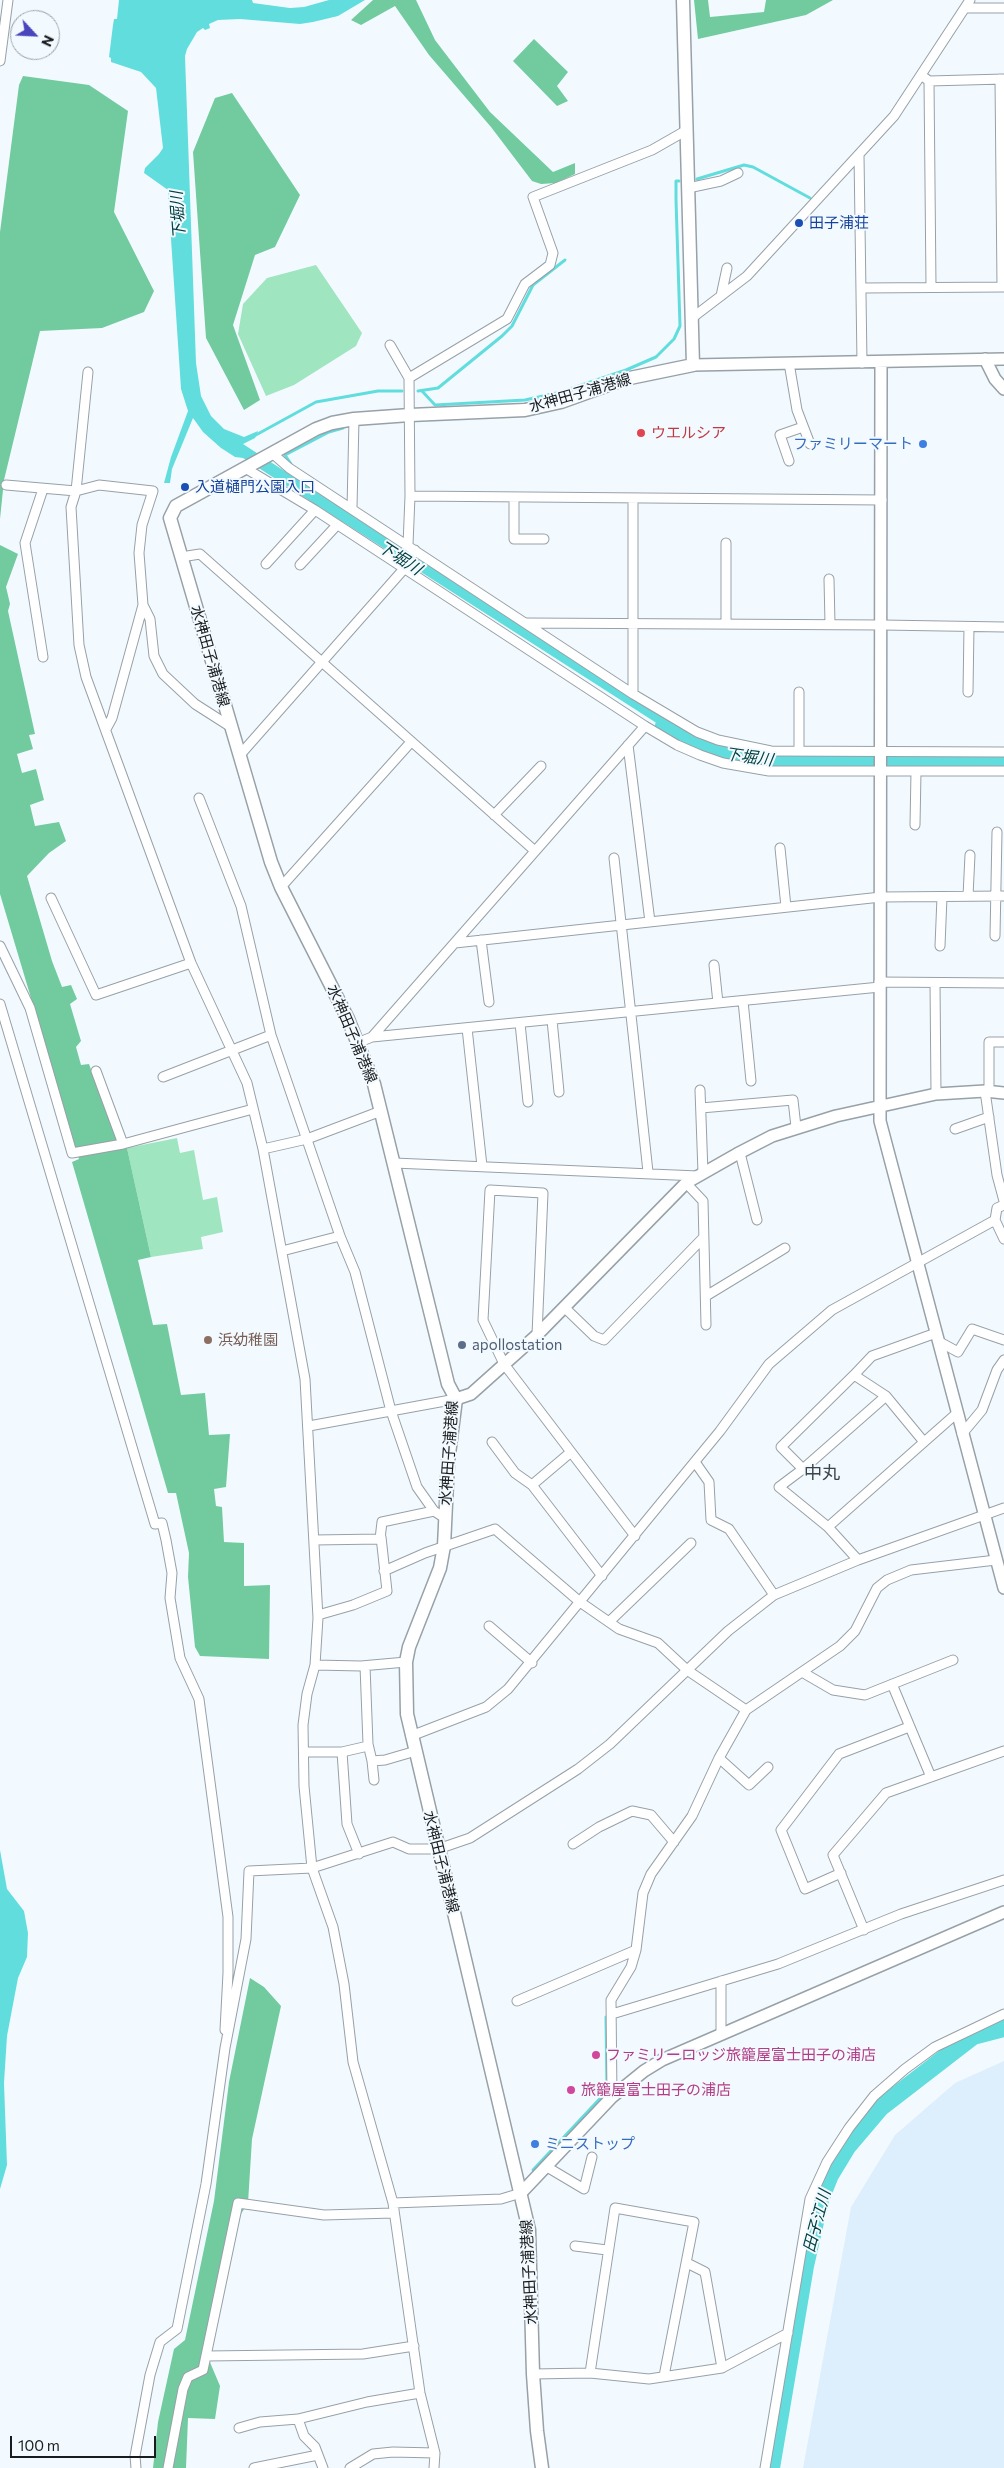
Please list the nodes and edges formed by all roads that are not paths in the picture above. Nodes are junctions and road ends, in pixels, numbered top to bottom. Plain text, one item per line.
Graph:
1 (8, 0) edge
2 (684, 0) edge
3 (968, 4) edge
4 (1004, 8) edge
5 (0, 61) edge
6 (926, 78) junction
7 (1002, 79) edge
8 (687, 130) junction
9 (859, 155) junction
10 (738, 173) dead end
11 (688, 188) junction
12 (727, 268) dead end
13 (931, 286) junction
14 (1003, 287) edge
15 (863, 288) junction
16 (721, 296) junction
17 (692, 318) junction
18 (390, 345) dead end
19 (985, 359) junction
20 (1004, 359) edge
21 (789, 363) junction
22 (862, 363) junction
23 (882, 363) junction
24 (693, 364) junction
25 (88, 372) dead end
26 (409, 378) junction
27 (1004, 389) edge
28 (410, 415) junction
29 (354, 419) junction
30 (803, 427) junction
31 (810, 444) dead end
32 (269, 455) junction
33 (789, 461) dead end
34 (247, 467) junction
35 (6, 485) dead end
36 (43, 489) junction
37 (76, 491) junction
38 (410, 496) junction
39 (514, 497) junction
40 (633, 498) junction
41 (882, 500) junction
42 (352, 508) junction
43 (315, 510) junction
44 (337, 525) junction
45 (544, 539) dead end
46 (726, 543) dead end
47 (412, 547) junction
48 (181, 557) junction
49 (266, 564) dead end
50 (300, 566) dead end
51 (403, 570) junction
52 (829, 579) dead end
53 (143, 605) junction
54 (527, 623) junction
55 (634, 624) junction
56 (726, 624) junction
57 (830, 624) junction
58 (882, 624) junction
59 (969, 627) junction
60 (1004, 628) edge
61 (43, 657) dead end
62 (322, 664) junction
63 (799, 692) dead end
64 (968, 692) dead end
65 (633, 694) junction
66 (645, 726) junction
67 (231, 727) junction
68 (106, 729) junction
69 (411, 742) junction
70 (628, 746) junction
71 (799, 751) junction
72 (881, 751) junction
73 (1004, 752) edge
74 (239, 756) junction
75 (541, 766) dead end
76 (881, 772) junction
77 (916, 772) junction
78 (1004, 772) edge
79 (199, 798) dead end
80 (494, 816) junction
81 (915, 825) dead end
82 (997, 832) dead end
83 (780, 848) dead end
84 (535, 851) junction
85 (970, 855) dead end
86 (614, 858) dead end
87 (281, 887) junction
88 (968, 896) junction
89 (1000, 896) edge
90 (881, 897) junction
91 (942, 897) junction
92 (51, 898) dead end
93 (786, 907) junction
94 (650, 922) junction
95 (622, 925) junction
96 (995, 936) dead end
97 (481, 940) junction
98 (455, 943) junction
99 (0, 946) edge
100 (940, 946) dead end
101 (191, 964) junction
102 (714, 965) dead end
103 (935, 983) junction
104 (1004, 983) edge
105 (879, 985) junction
106 (743, 1001) junction
107 (488, 1002) dead end
108 (718, 1003) junction
109 (0, 1004) edge
110 (630, 1012) junction
111 (552, 1020) junction
112 (520, 1023) junction
113 (467, 1028) junction
114 (271, 1035) junction
115 (372, 1037) junction
116 (1004, 1042) edge
117 (358, 1043) junction
118 (232, 1050) junction
119 (96, 1071) dead end
120 (163, 1076) dead end
121 (751, 1080) dead end
122 (700, 1090) dead end
123 (987, 1091) junction
124 (559, 1092) dead end
125 (1004, 1093) edge
126 (936, 1094) junction
127 (528, 1102) dead end
128 (701, 1108) junction
129 (880, 1108) junction
130 (253, 1109) junction
131 (381, 1111) junction
132 (989, 1118) junction
133 (796, 1127) junction
134 (955, 1129) dead end
135 (307, 1139) junction
136 (123, 1144) junction
137 (263, 1150) junction
138 (740, 1153) junction
139 (394, 1163) junction
140 (482, 1166) junction
141 (648, 1172) junction
142 (701, 1175) junction
143 (686, 1183) junction
144 (1004, 1201) edge
145 (1004, 1205) edge
146 (757, 1220) dead end
147 (995, 1220) junction
148 (340, 1236) junction
149 (703, 1238) junction
150 (1004, 1239) edge
151 (785, 1248) dead end
152 (282, 1251) junction
153 (918, 1263) junction
154 (706, 1296) junction
155 (565, 1308) junction
156 (706, 1325) dead end
157 (537, 1335) junction
158 (937, 1337) junction
159 (1004, 1340) edge
160 (1004, 1360) edge
161 (504, 1364) junction
162 (854, 1375) junction
163 (886, 1396) junction
164 (456, 1399) junction
165 (391, 1411) junction
166 (957, 1413) junction
167 (309, 1426) junction
168 (962, 1434) junction
169 (492, 1442) dead end
170 (924, 1442) junction
171 (571, 1452) junction
172 (695, 1462) junction
173 (803, 1469) junction
174 (532, 1485) junction
175 (1004, 1508) edge
176 (439, 1515) junction
177 (985, 1515) junction
178 (828, 1527) junction
179 (635, 1536) junction
180 (381, 1537) junction
181 (314, 1540) junction
182 (691, 1543) dead end
183 (444, 1548) junction
184 (858, 1560) junction
185 (996, 1560) junction
186 (384, 1571) junction
187 (602, 1576) junction
188 (1004, 1588) edge
189 (774, 1595) junction
190 (580, 1602) junction
191 (318, 1615) junction
192 (610, 1621) junction
193 (489, 1626) dead end
194 (954, 1660) dead end
195 (406, 1662) junction
196 (532, 1663) junction
197 (315, 1665) junction
198 (365, 1666) junction
199 (687, 1670) junction
200 (802, 1672) junction
201 (892, 1684) junction
202 (746, 1710) junction
203 (909, 1727) junction
204 (411, 1736) junction
205 (368, 1746) junction
206 (1004, 1751) edge
207 (304, 1752) junction
208 (342, 1752) junction
209 (409, 1753) dead end
210 (719, 1758) junction
211 (372, 1761) junction
212 (768, 1767) dead end
213 (931, 1777) junction
214 (374, 1780) dead end
215 (674, 1842) junction
216 (573, 1844) dead end
217 (438, 1849) junction
218 (359, 1854) junction
219 (312, 1868) junction
220 (840, 1873) junction
221 (1004, 1880) edge
222 (1004, 1912) edge
223 (864, 1930) junction
224 (636, 1950) junction
225 (720, 1981) junction
226 (517, 2001) dead end
227 (612, 2014) junction
228 (1004, 2014) edge
229 (721, 2034) junction
230 (225, 2048) junction
231 (612, 2097) junction
232 (592, 2157) dead end
233 (547, 2167) junction
234 (521, 2193) junction
235 (393, 2208) junction
236 (575, 2246) dead end
237 (607, 2250) junction
238 (687, 2264) junction
239 (788, 2334) junction
240 (414, 2346) junction
241 (207, 2356) junction
242 (722, 2368) junction
243 (590, 2373) junction
244 (533, 2374) junction
245 (664, 2376) junction
246 (420, 2393) junction
247 (298, 2419) junction
248 (239, 2428) dead end
249 (435, 2453) junction
250 (318, 2455) junction
251 (136, 2468) edge
252 (168, 2468) edge
253 (254, 2468) edge
254 (323, 2468) edge
255 (350, 2468) edge
256 (434, 2468) edge
257 (542, 2468) edge
258 (765, 2468) edge

1 - 5 street
2 - 8 main road
3 - 4 street
3 - 6 street
6 - 7 street
6 - 9 street
6 - 13 street
7 - 14 street
8 - 11 main road
8 - 26 street
9 - 15 street
9 - 16 street
10 - 11 street
11 - 17 main road
12 - 16 street
13 - 14 street
13 - 15 street
15 - 22 street
16 - 17 street
17 - 24 main road
18 - 26 street
19 - 20 street
19 - 23 street
19 - 27 street
21 - 22 street
21 - 24 street
21 - 30 street
22 - 23 street
23 - 41 street
24 - 28 main road, 水神田子浦港線
25 - 37 street
26 - 28 street
28 - 29 main road, 水神田子浦港線
28 - 38 street
29 - 32 main road, 水神田子浦港線
29 - 42 street
30 - 31 street
30 - 33 street
32 - 34 main road, 水神田子浦港線
32 - 42 street
34 - 43 street
34 - 48 main road, 水神田子浦港線
35 - 36 street
36 - 37 street
36 - 61 street
37 - 53 street
37 - 68 street
38 - 39 street
38 - 47 street
39 - 40 street
39 - 45 street
40 - 41 street
40 - 55 street
41 - 58 street
42 - 47 street
43 - 44 street
43 - 49 street
44 - 50 street
44 - 51 street
46 - 56 street
47 - 51 street
47 - 54 street
48 - 62 street
48 - 67 main road, 水神田子浦港線
51 - 62 street
51 - 66 street
52 - 57 street
53 - 67 street
53 - 68 street
54 - 55 street
54 - 65 street
55 - 56 street
55 - 65 street
56 - 57 street
57 - 58 street
58 - 59 street
58 - 72 street
59 - 60 street
59 - 64 street
62 - 69 street
62 - 74 street
63 - 71 street
65 - 71 street
66 - 70 street
66 - 76 street
67 - 74 main road, 水神田子浦港線
68 - 101 street
69 - 80 street
69 - 87 street
70 - 84 street
70 - 94 street
71 - 72 street
72 - 73 street
72 - 76 street
74 - 87 main road, 水神田子浦港線
75 - 80 street
76 - 77 street
76 - 90 street
77 - 78 street
77 - 81 street
79 - 114 street
80 - 84 street
82 - 89 street
83 - 93 street
84 - 98 street
85 - 88 street
86 - 95 street
87 - 117 main road, 水神田子浦港線
88 - 89 street
88 - 91 street
89 - 96 street
90 - 91 street
90 - 93 street
90 - 105 street
91 - 100 street
92 - 101 street
93 - 94 street
94 - 95 street
95 - 97 street
95 - 110 street
97 - 98 street
97 - 107 street
98 - 115 street
99 - 136 street
101 - 118 street
102 - 108 street
103 - 104 street
103 - 105 street
103 - 126 street
105 - 106 street
105 - 129 street
106 - 108 street
106 - 121 street
108 - 110 street
109 - 230 street
110 - 111 street
110 - 141 street
111 - 112 street
111 - 124 street
112 - 113 street
112 - 127 street
113 - 115 street
113 - 140 street
114 - 118 street
114 - 135 street
115 - 117 street
116 - 123 street
117 - 131 main road, 水神田子浦港線
118 - 120 street
118 - 130 street
119 - 136 street
122 - 128 street
123 - 125 street
123 - 126 street
123 - 132 street
126 - 129 street
128 - 133 street
128 - 142 street
129 - 133 street
129 - 153 street
130 - 136 street
130 - 137 street
131 - 135 street
131 - 139 main road, 水神田子浦港線
132 - 134 street
132 - 144 street
133 - 138 street
135 - 137 street
135 - 148 street
137 - 152 street
138 - 142 street
138 - 146 street
139 - 140 street
139 - 164 main road, 水神田子浦港線
140 - 141 street
141 - 142 street
142 - 143 street
143 - 149 street
143 - 155 street
145 - 147 street
147 - 150 street
147 - 153 street
148 - 152 street
148 - 165 street
149 - 154 street
149 - 155 street
151 - 154 street
152 - 167 street
153 - 158 street
153 - 172 street
154 - 156 street
155 - 157 street
157 - 161 street
157 - 161 street
158 - 159 street
158 - 162 street
158 - 166 street
160 - 168 street
161 - 164 street
161 - 171 street
162 - 163 street
162 - 173 street
163 - 170 street
163 - 173 street
164 - 165 street
164 - 176 main road, 水神田子浦港線
165 - 167 street
165 - 176 street
166 - 168 street
166 - 170 street
167 - 181 street
168 - 177 street
169 - 174 street
170 - 178 street
171 - 174 street
171 - 179 street
172 - 179 street
172 - 189 street
173 - 178 street
174 - 187 street
175 - 177 street
176 - 180 street
176 - 183 main road, 水神田子浦港線
177 - 184 street
177 - 185 street
178 - 184 street
179 - 187 street
180 - 181 street
180 - 186 street
181 - 191 street
182 - 192 street
183 - 186 street
183 - 190 street
183 - 195 main road, 水神田子浦港線
184 - 189 street
185 - 188 street
185 - 200 street
186 - 191 street
187 - 190 street
189 - 199 street
190 - 192 street
190 - 196 street
191 - 197 street
192 - 199 street
193 - 196 street
194 - 201 street
195 - 198 street
195 - 204 main road, 水神田子浦港線
196 - 204 street
197 - 198 street
197 - 207 street
198 - 205 street
199 - 202 street
199 - 217 street
200 - 201 street
200 - 202 street
201 - 203 street
202 - 210 street
203 - 213 street
203 - 220 street
204 - 217 main road, 水神田子浦港線
205 - 208 street
205 - 211 street
206 - 213 street
207 - 208 street
207 - 219 street
208 - 218 street
209 - 211 street
210 - 212 street
210 - 215 street
211 - 214 street
213 - 220 street
215 - 216 street
215 - 224 street
217 - 218 street
217 - 234 main road, 水神田子浦港線
218 - 219 street
219 - 230 street
219 - 235 street
220 - 223 street
221 - 223 street
222 - 229 street
223 - 225 street
224 - 226 street
224 - 227 street
225 - 227 street
225 - 229 street
227 - 231 street
228 - 239 street
229 - 231 street
230 - 251 street
231 - 233 street
232 - 233 street
233 - 234 street
234 - 235 street
234 - 244 main road, 水神田子浦港線
235 - 240 street
235 - 241 street
236 - 237 street
237 - 238 street
237 - 243 street
238 - 242 street
238 - 245 street
239 - 242 street
239 - 258 street
240 - 241 street
240 - 246 street
241 - 252 street
242 - 245 street
243 - 244 street
243 - 245 street
244 - 257 main road, 水神田子浦港線
246 - 247 street
246 - 249 street
247 - 248 street
247 - 250 street
249 - 255 street
249 - 256 street
250 - 253 street
250 - 254 street

